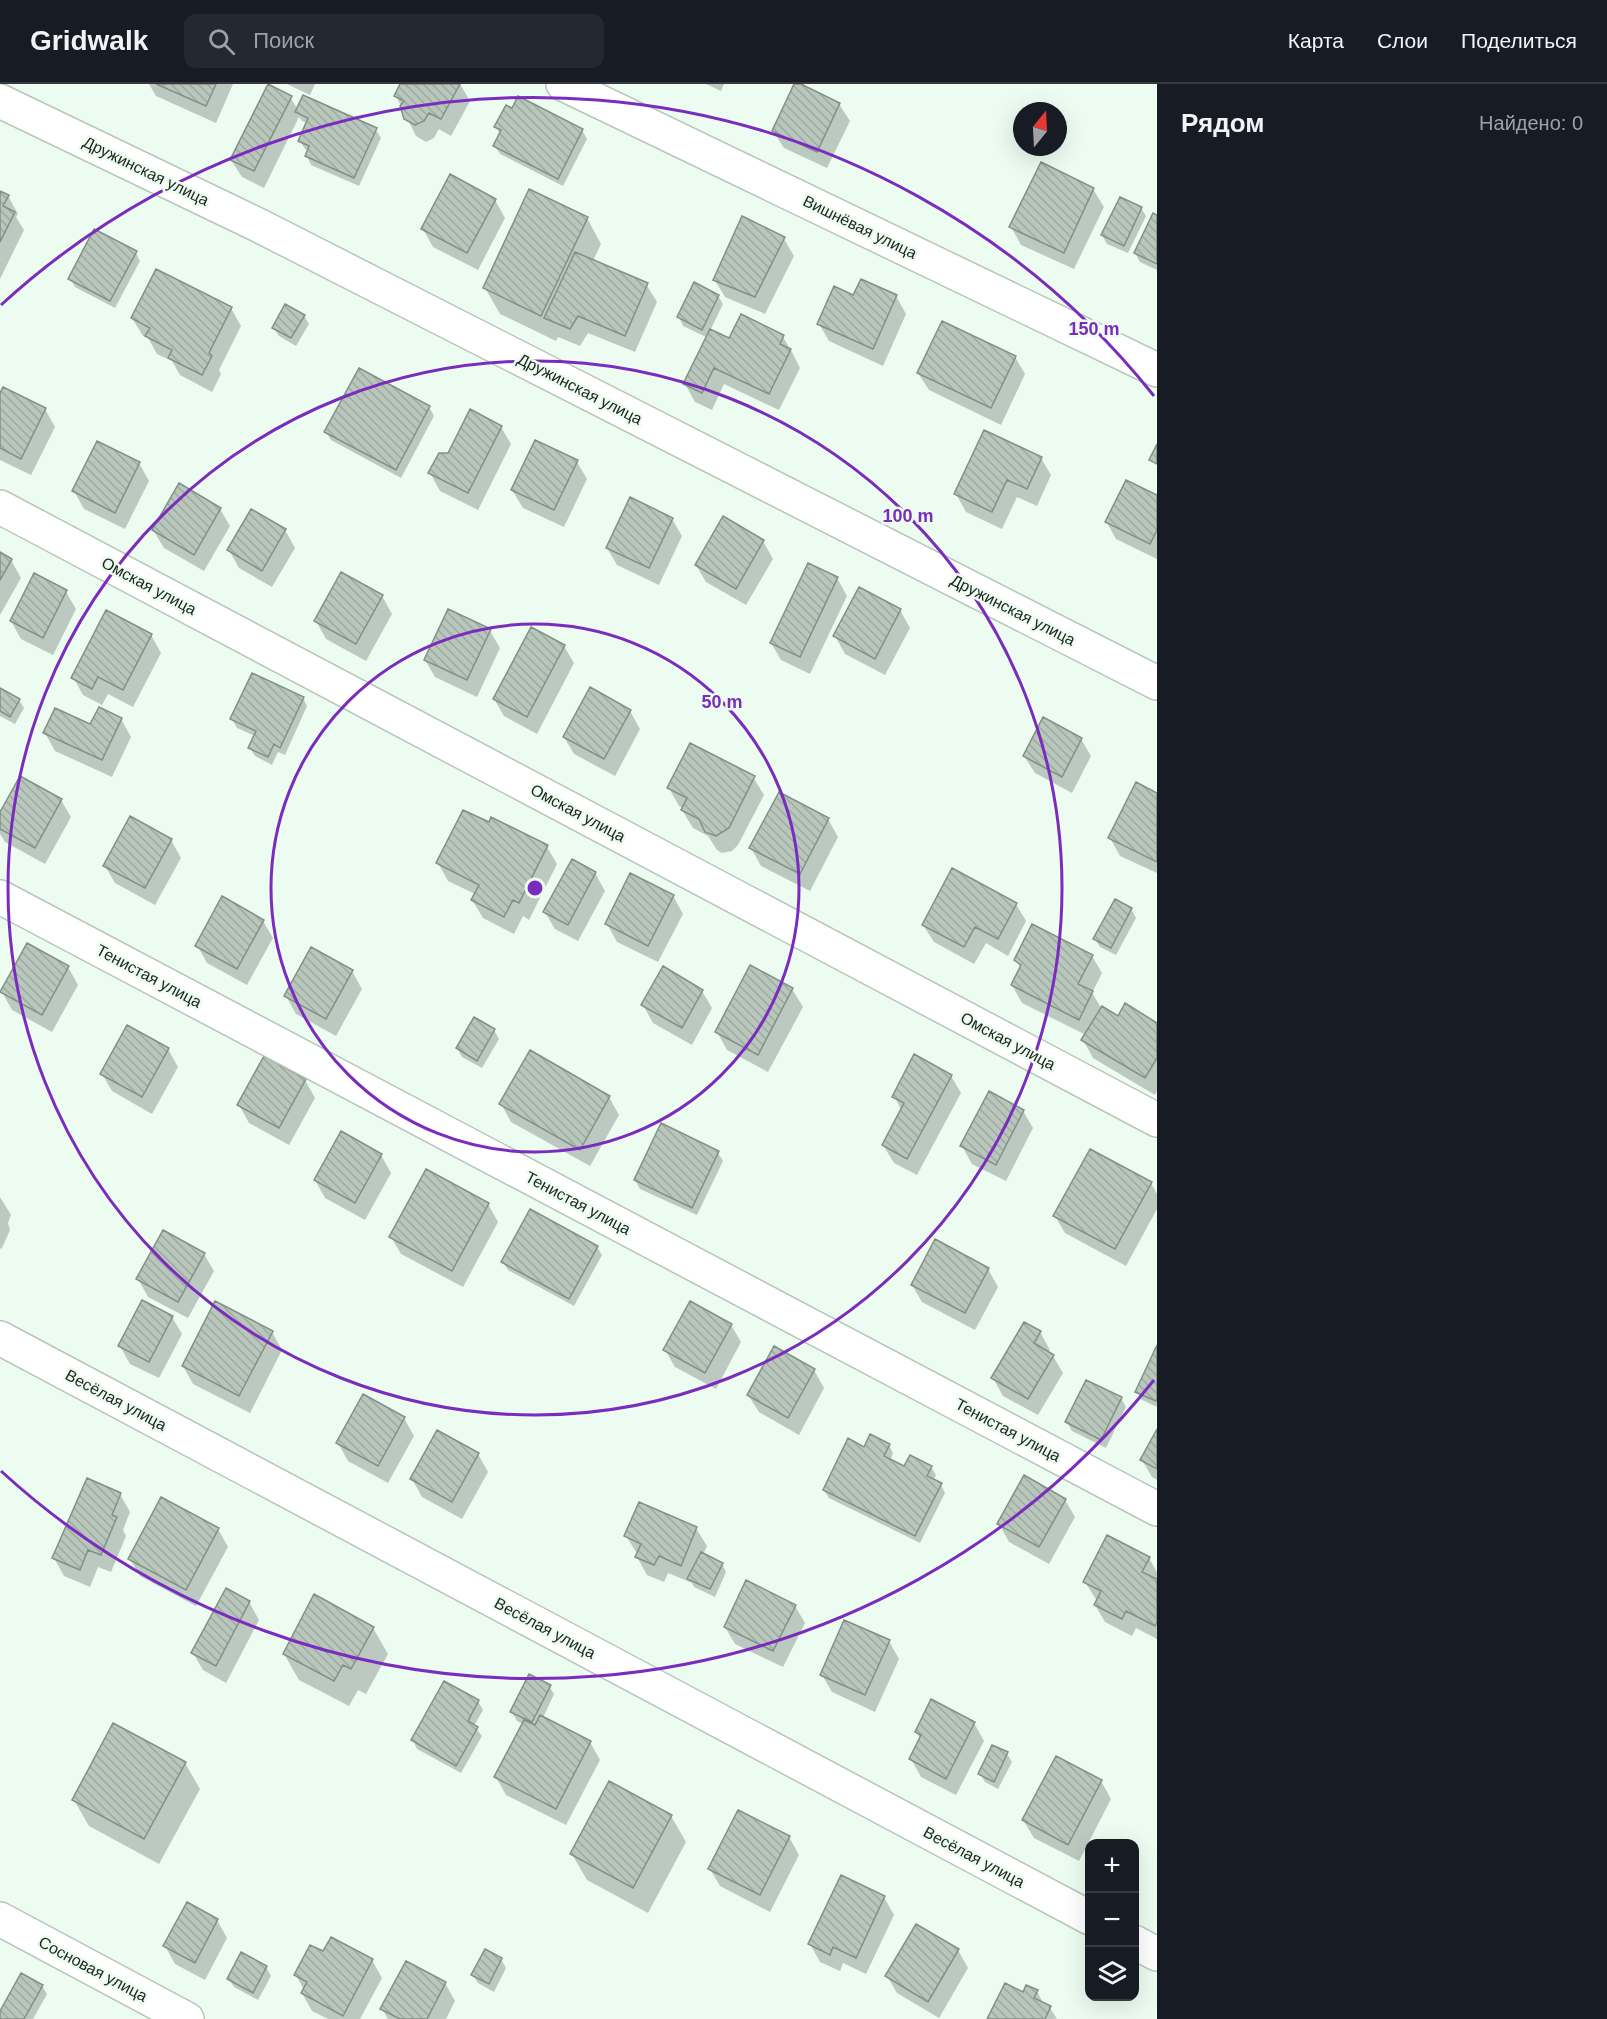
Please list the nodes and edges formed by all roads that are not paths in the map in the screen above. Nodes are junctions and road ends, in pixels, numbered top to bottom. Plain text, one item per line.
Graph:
1 (563, 84) edge
2 (0, 101) edge
3 (1157, 370) edge
4 (0, 507) edge
5 (1157, 683) edge
6 (0, 897) edge
7 (1157, 1120) edge
8 (0, 1338) edge
9 (1157, 1509) edge
10 (1085, 1916) edge
11 (0, 1919) edge
12 (1139, 1945) edge
13 (1157, 1954) edge
14 (187, 2019) edge

1 - 3 street, Вишнёвая улица
2 - 5 street, Дружинская улица
4 - 7 street, Омская улица
6 - 9 street, Тенистая улица
8 - 10 street, Весёлая улица
11 - 14 street, Сосновая улица
12 - 13 street

